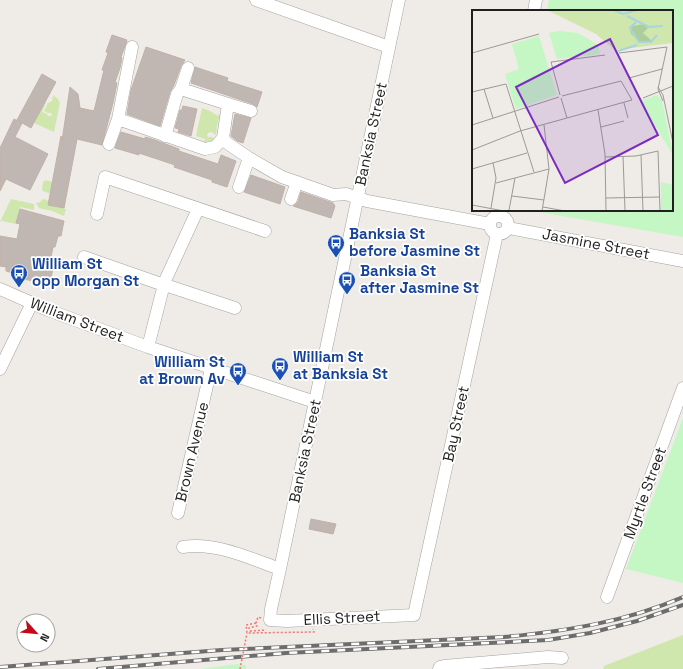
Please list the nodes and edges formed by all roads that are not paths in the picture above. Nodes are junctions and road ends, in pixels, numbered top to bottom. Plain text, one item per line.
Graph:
1 (256, 0) edge
2 (399, 0) edge
3 (536, 0) edge
4 (534, 10) edge
5 (132, 47) dead end
6 (389, 47) junction
7 (188, 68) dead end
8 (181, 89) junction
9 (228, 104) junction
10 (251, 111) dead end
11 (118, 119) junction
12 (165, 136) junction
13 (223, 138) junction
14 (109, 144) dead end
15 (249, 158) junction
16 (297, 182) junction
17 (239, 187) dead end
18 (291, 199) dead end
19 (357, 199) junction
20 (198, 209) junction
21 (501, 213) edge
22 (96, 214) dead end
23 (490, 224) junction
24 (508, 228) junction
25 (265, 231) dead end
26 (497, 234) junction
27 (84, 257) dead end
28 (683, 261) edge
29 (164, 286) junction
30 (0, 289) edge
31 (32, 303) junction
32 (235, 308) dead end
33 (148, 347) junction
34 (211, 368) junction
35 (0, 369) edge
36 (683, 388) edge
37 (315, 402) junction
38 (178, 513) dead end
39 (183, 547) dead end
40 (280, 569) junction
41 (607, 597) dead end
42 (414, 615) joint
43 (270, 620) joint
44 (562, 658) dead end
45 (439, 669) edge

1 - 6 street
2 - 6 street, Banksia Street
3 - 4 street
5 - 11 street
6 - 19 street, Banksia Street
7 - 8 street
8 - 9 street
8 - 12 street
9 - 10 street
9 - 13 street
11 - 12 street
11 - 14 street
12 - 13 street
13 - 15 street
15 - 16 street
15 - 17 street
16 - 18 street
16 - 19 street
19 - 23 street
19 - 37 street, Banksia Street
20 - 22 street
20 - 25 street
20 - 29 street
21 - 23 street
21 - 24 street
23 - 26 street
24 - 26 street
24 - 28 street, Jasmine Street
26 - 42 street, Bay Street
27 - 29 street
29 - 32 street
29 - 33 street
30 - 31 street, William Street
31 - 33 street, William Street
31 - 35 street
33 - 34 street, William Street
34 - 37 street, William Street
34 - 38 street, Brown Avenue
36 - 41 street, Myrtle Street
37 - 40 street, Banksia Street
39 - 40 street
40 - 43 street, Banksia Street
42 - 43 street, Ellis Street
44 - 45 street

